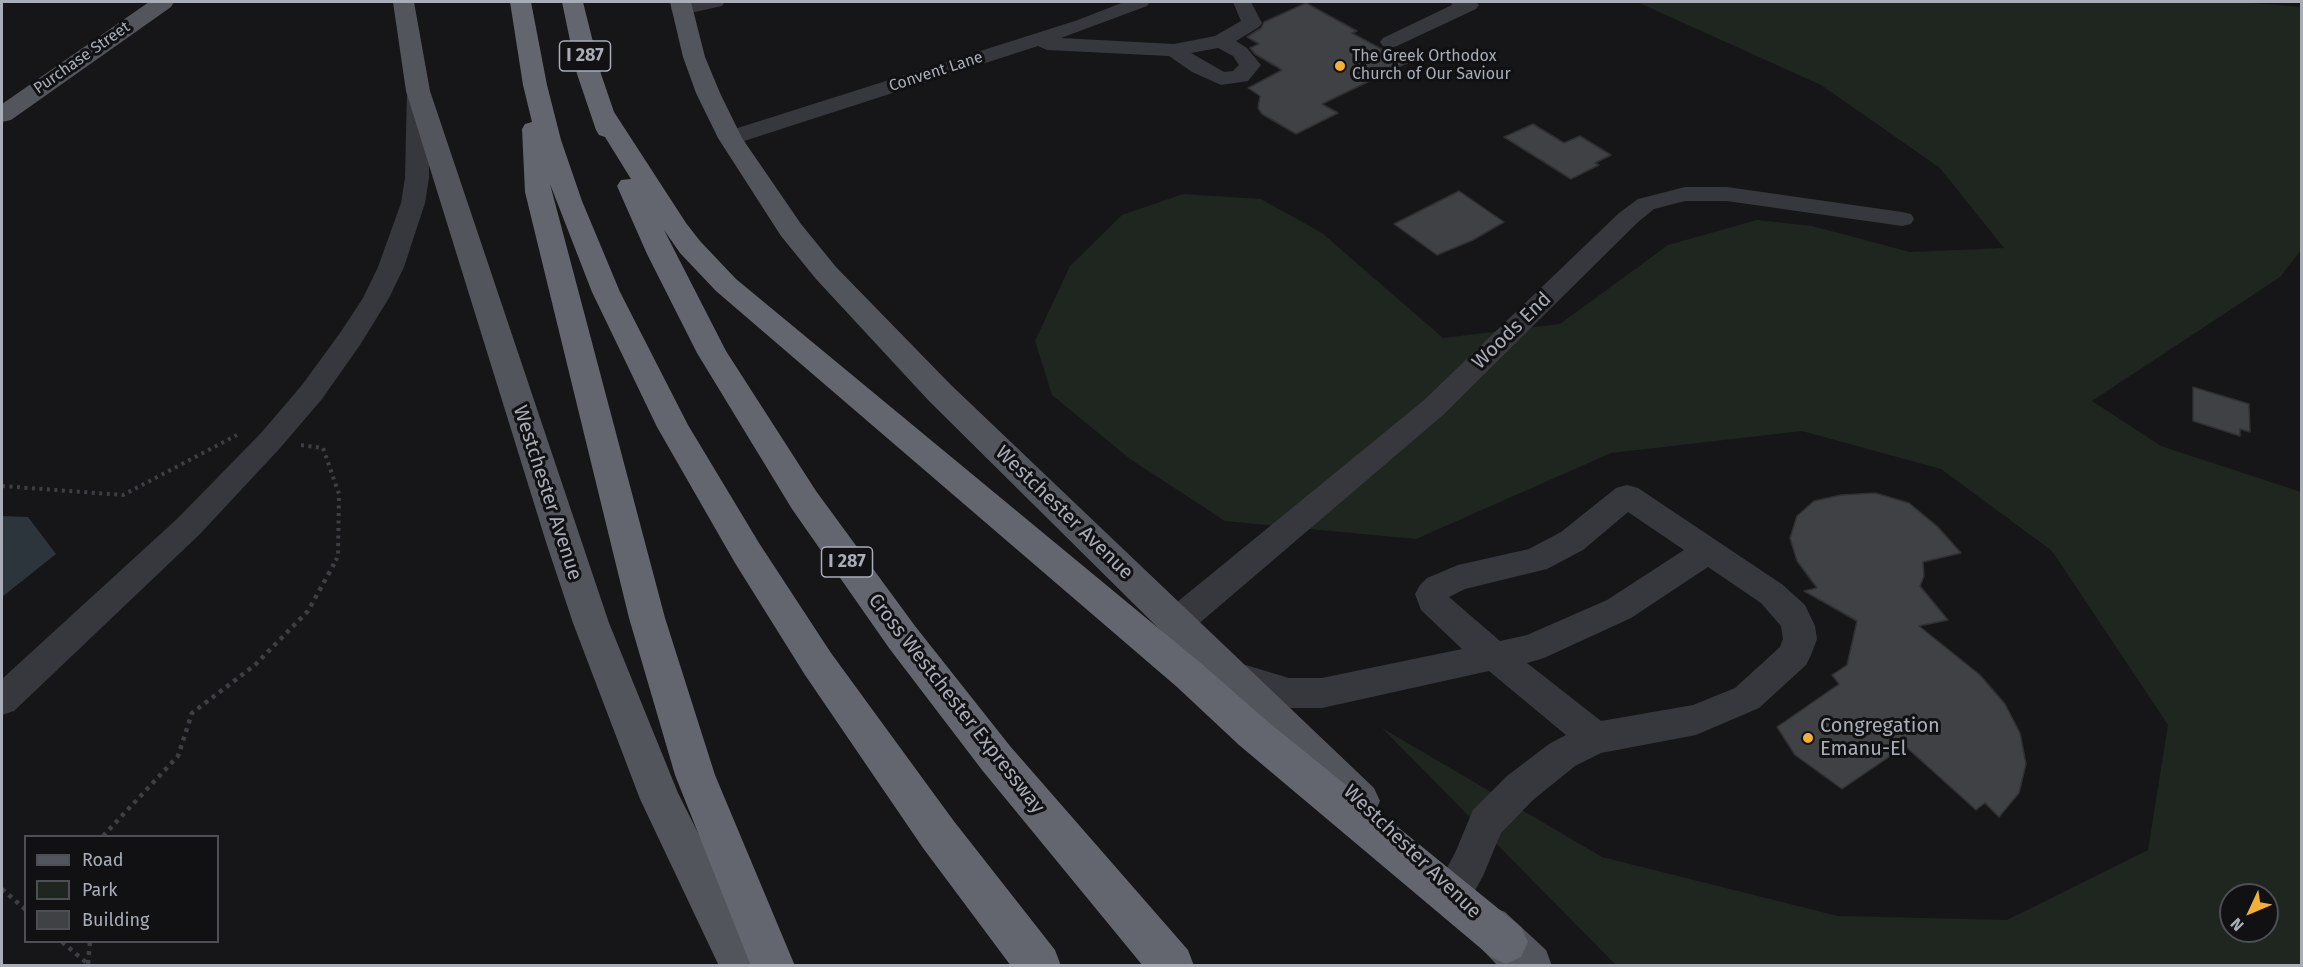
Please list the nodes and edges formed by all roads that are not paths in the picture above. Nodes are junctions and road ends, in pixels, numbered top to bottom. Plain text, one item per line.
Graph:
1 (163, 2) edge
2 (402, 2) edge
3 (520, 2) edge
4 (572, 2) edge
5 (715, 2) edge
6 (1140, 2) edge
7 (1242, 2) edge
8 (1460, 2) edge
9 (680, 5) edge
10 (1221, 41) junction
11 (1390, 42) dead end
12 (1029, 43) junction
13 (1174, 50) junction
14 (535, 85) junction
15 (418, 91) junction
16 (600, 109) junction
17 (2, 115) edge
18 (730, 138) junction
19 (1902, 219) dead end
20 (1707, 551) junction
21 (1177, 622) junction
22 (1494, 656) junction
23 (1229, 674) junction
24 (2, 700) edge
25 (1595, 738) junction
26 (1453, 892) junction
27 (1518, 954) edge
28 (743, 966) edge
29 (773, 966) edge
30 (1039, 966) edge
31 (1172, 966) edge

1 - 17 main road, Purchase Street
2 - 15 main road, Westchester Avenue
3 - 14 highway, I 287
4 - 16 highway, Cross Westchester Expressway / I 287
5 - 9 street
6 - 12 street, Convent Lane
7 - 10 street
8 - 11 street
9 - 18 main road, Westchester Avenue
10 - 13 street
10 - 13 street
12 - 13 street
12 - 18 street, Convent Lane
14 - 29 highway
14 - 30 highway, I 287
15 - 24 street
15 - 28 main road, Westchester Avenue
16 - 27 highway
16 - 31 highway, Cross Westchester Expressway / I 287
18 - 21 main road, Westchester Avenue
19 - 21 street, Woods End
20 - 22 street
20 - 22 street
20 - 25 street
21 - 23 main road, Westchester Avenue
22 - 23 street
22 - 25 street
23 - 26 main road, Westchester Avenue
25 - 26 street
26 - 27 main road, Westchester Avenue

